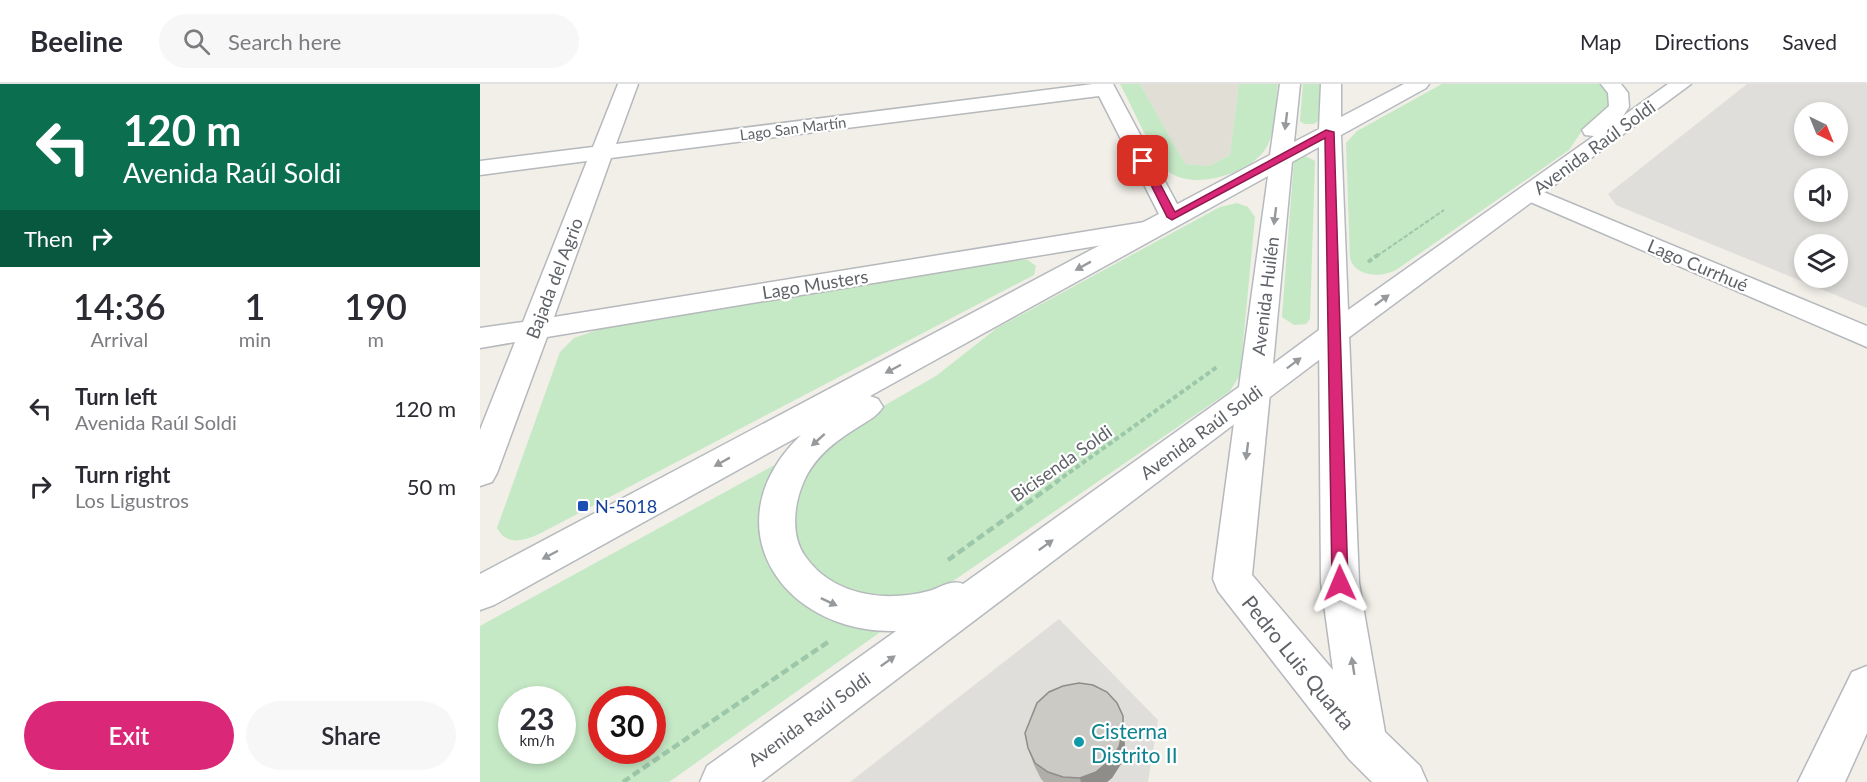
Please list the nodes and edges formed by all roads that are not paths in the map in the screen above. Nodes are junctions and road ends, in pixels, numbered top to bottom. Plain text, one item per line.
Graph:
1 (628, 84) edge
2 (1290, 84) edge
3 (1332, 84) edge
4 (1611, 84) edge
5 (1681, 84) edge
6 (1104, 86) edge
7 (1412, 88) edge
8 (1330, 132) junction
9 (602, 153) junction
10 (1282, 158) junction
11 (1578, 158) junction
12 (480, 168) edge
13 (1530, 194) junction
14 (1162, 223) junction
15 (535, 329) junction
16 (964, 331) junction
17 (1334, 334) junction
18 (1867, 337) edge
19 (480, 338) edge
20 (1254, 393) junction
21 (480, 473) edge
22 (1015, 568) junction
23 (1232, 579) joint
24 (480, 593) edge
25 (1867, 686) edge
26 (1366, 744) junction
27 (723, 782) edge
28 (1404, 782) edge
29 (1821, 782) edge

1 - 9 main road, Bajada del Agrio
2 -> 10 main road, Avenida Huilén
3 - 7 main road
3 - 8 main road
4 - 11 main road
5 - 11 main road, Avenida Raúl Soldi
6 - 9 main road, Lago San Martín
6 - 14 main road
7 - 8 main road
8 - 10 main road
8 - 17 main road
9 - 12 main road, Lago San Martín
9 - 15 main road, Bajada del Agrio
10 - 14 main road
10 -> 20 main road, Avenida Huilén
11 - 13 main road, Avenida Raúl Soldi
17 -> 13 main road, Avenida Raúl Soldi
13 - 18 main road, Lago Currhué
14 - 15 main road, Lago Musters
14 -> 16 main road
15 - 19 main road, Lago Musters
15 - 21 main road, Bajada del Agrio
16 -> 22 main road
16 -> 24 main road
20 -> 17 main road, Avenida Raúl Soldi
26 -> 17 main road, Pedro Luis Quarta
22 -> 20 main road, Avenida Raúl Soldi
20 -> 23 main road, Avenida Huilén
27 -> 22 main road, Avenida Raúl Soldi
23 - 26 main road, Pedro Luis Quarta
25 - 29 main road
26 - 28 main road, Pedro Luis Quarta

